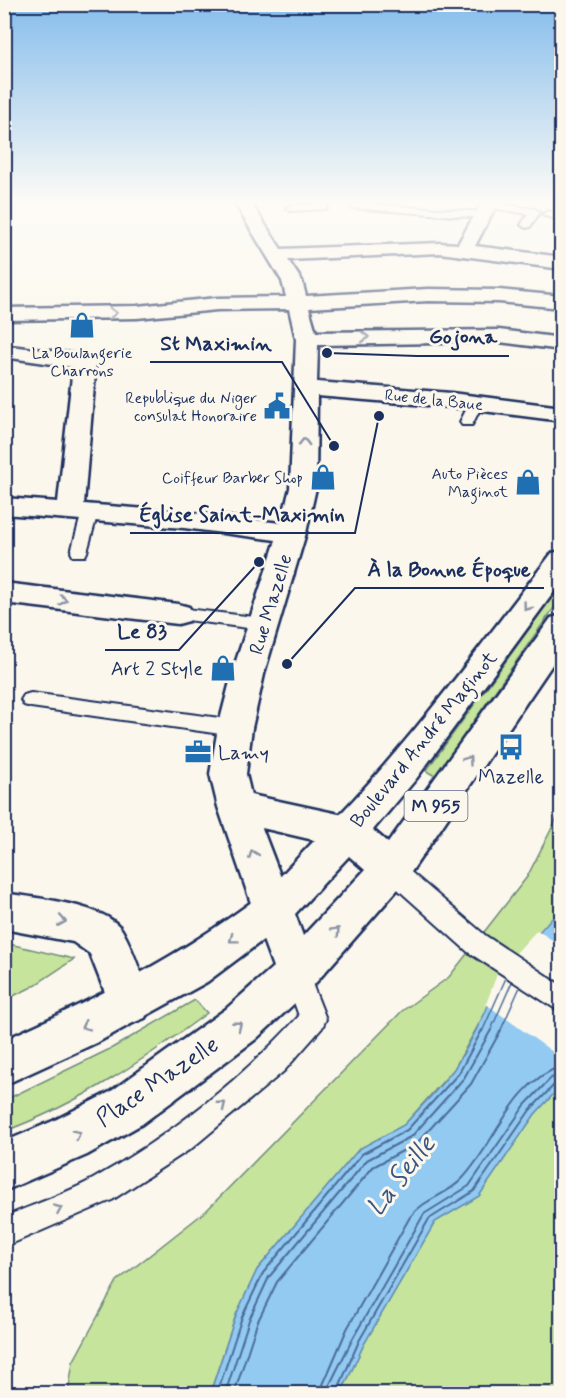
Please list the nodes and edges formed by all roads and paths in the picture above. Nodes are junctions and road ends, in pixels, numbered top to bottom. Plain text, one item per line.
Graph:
1 (284, 265) edge
2 (297, 302) junction
3 (561, 302) edge
4 (4, 314) edge
5 (30, 314) junction
6 (307, 339) junction
7 (561, 344) edge
8 (7, 359) edge
9 (306, 388) junction
10 (561, 414) edge
11 (4, 506) edge
12 (80, 512) junction
13 (292, 533) junction
14 (79, 552) dead end
15 (561, 560) edge
16 (4, 593) edge
17 (178, 614) joint
18 (263, 624) junction
19 (561, 626) edge
20 (31, 700) dead end
21 (235, 728) junction
22 (236, 807) junction
23 (348, 832) junction
24 (391, 869) junction
25 (273, 909) junction
26 (4, 911) edge
27 (296, 974) junction
28 (561, 1001) edge
29 (130, 1003) junction
30 (4, 1063) edge
31 (4, 1167) edge
32 (4, 1232) edge

1 - 2 street, Rue Mazelle
2 - 3 street
5 -> 2 street
2 - 6 street, Rue Mazelle
4 - 5 street
5 - 8 street
6 -> 7 street
6 - 9 street, Rue Mazelle
8 - 12 street
9 - 10 street, Rue de la Baue
13 -> 9 street, Rue Mazelle
11 - 12 street
12 - 13 street
12 - 14 lane
13 - 18 street, Rue Mazelle
15 -> 23 street, Boulevard André Maginot / M 955
16 -> 17 street
17 - 18 lane
18 - 21 street, Rue Mazelle
24 -> 19 street, M 955
20 - 21 lane
21 - 22 street, Rue Mazelle
22 - 23 street
25 -> 22 street, Rue Mazelle
23 - 24 street
23 - 25 street, Boulevard André Maginot / M 955
27 -> 24 street, M 955
24 - 28 lane
25 - 27 street, Rue Mazelle
25 -> 29 street, M 955
26 -> 29 street
31 -> 27 street, Place Mazelle / M 955
32 -> 27 lane
29 -> 30 street, M 955

